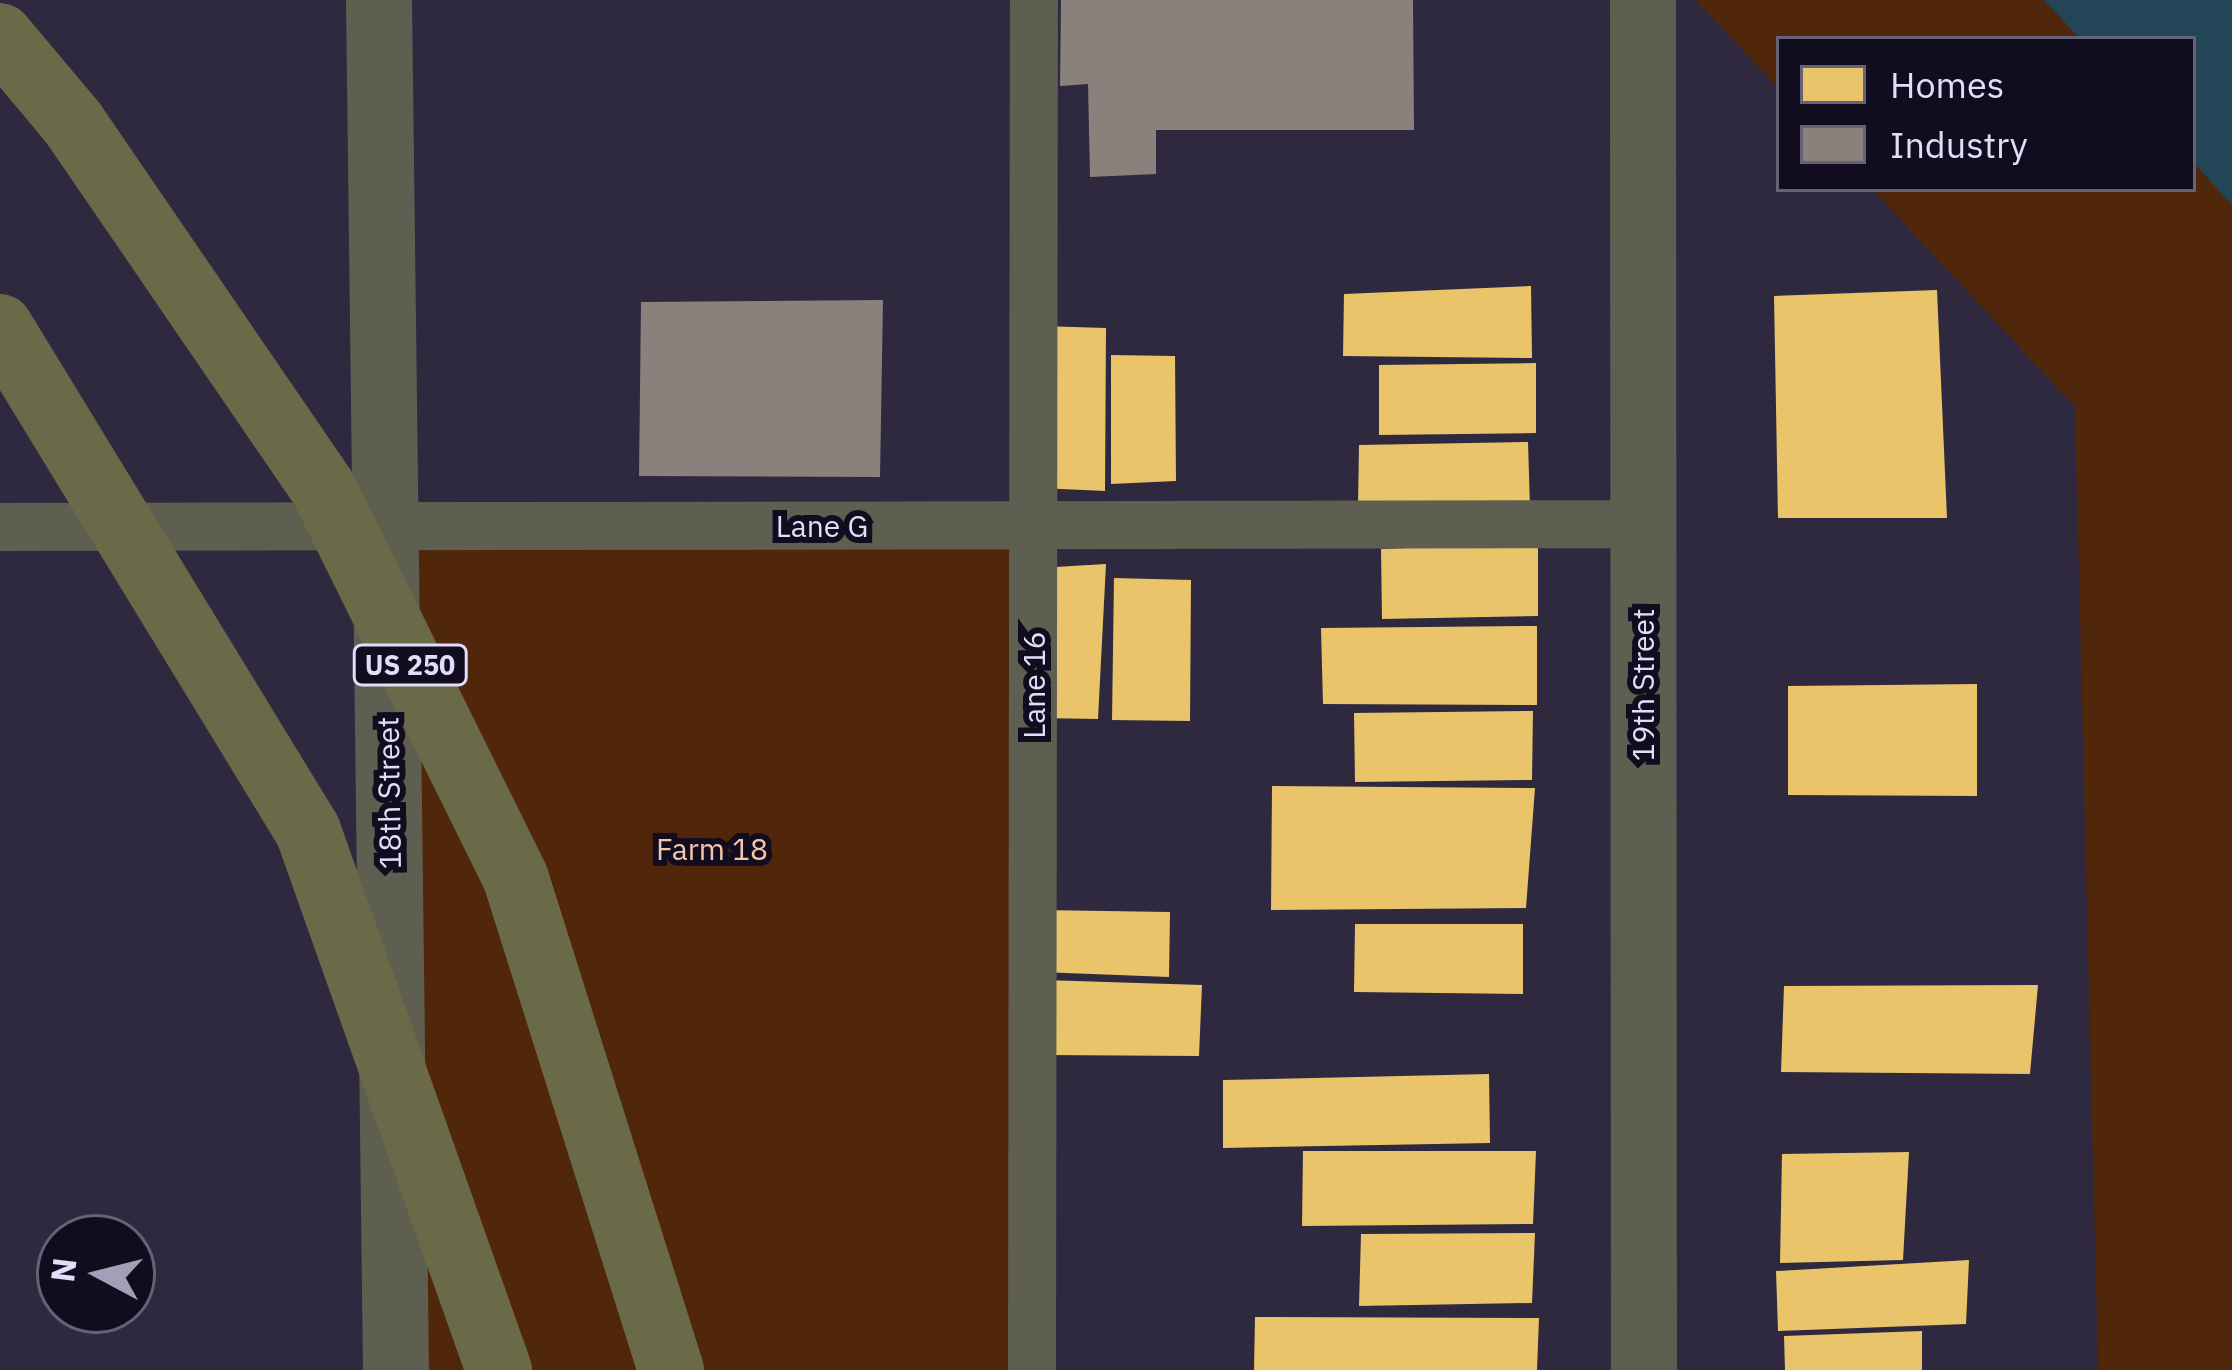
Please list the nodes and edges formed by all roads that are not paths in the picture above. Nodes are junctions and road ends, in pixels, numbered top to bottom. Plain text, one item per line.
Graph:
1 (379, 0) edge
2 (1034, 0) edge
3 (1643, 0) edge
4 (0, 36) edge
5 (0, 327) edge
6 (386, 523) junction
7 (1643, 524) junction
8 (0, 527) edge
9 (1035, 527) junction
10 (397, 1370) edge
11 (499, 1370) edge
12 (671, 1370) edge
13 (1032, 1370) edge
14 (1644, 1370) edge

1 - 6 street, 18th Street
2 - 9 lane, Lane 16
3 - 7 street, 19th Street
4 - 12 highway, US 250, bridge
5 - 11 highway, bridge
6 - 8 lane, Lane G
6 - 9 lane, Lane G
6 - 10 street, 18th Street
7 - 9 lane, Lane G
7 - 14 street, 19th Street
9 - 13 lane, Lane 16

